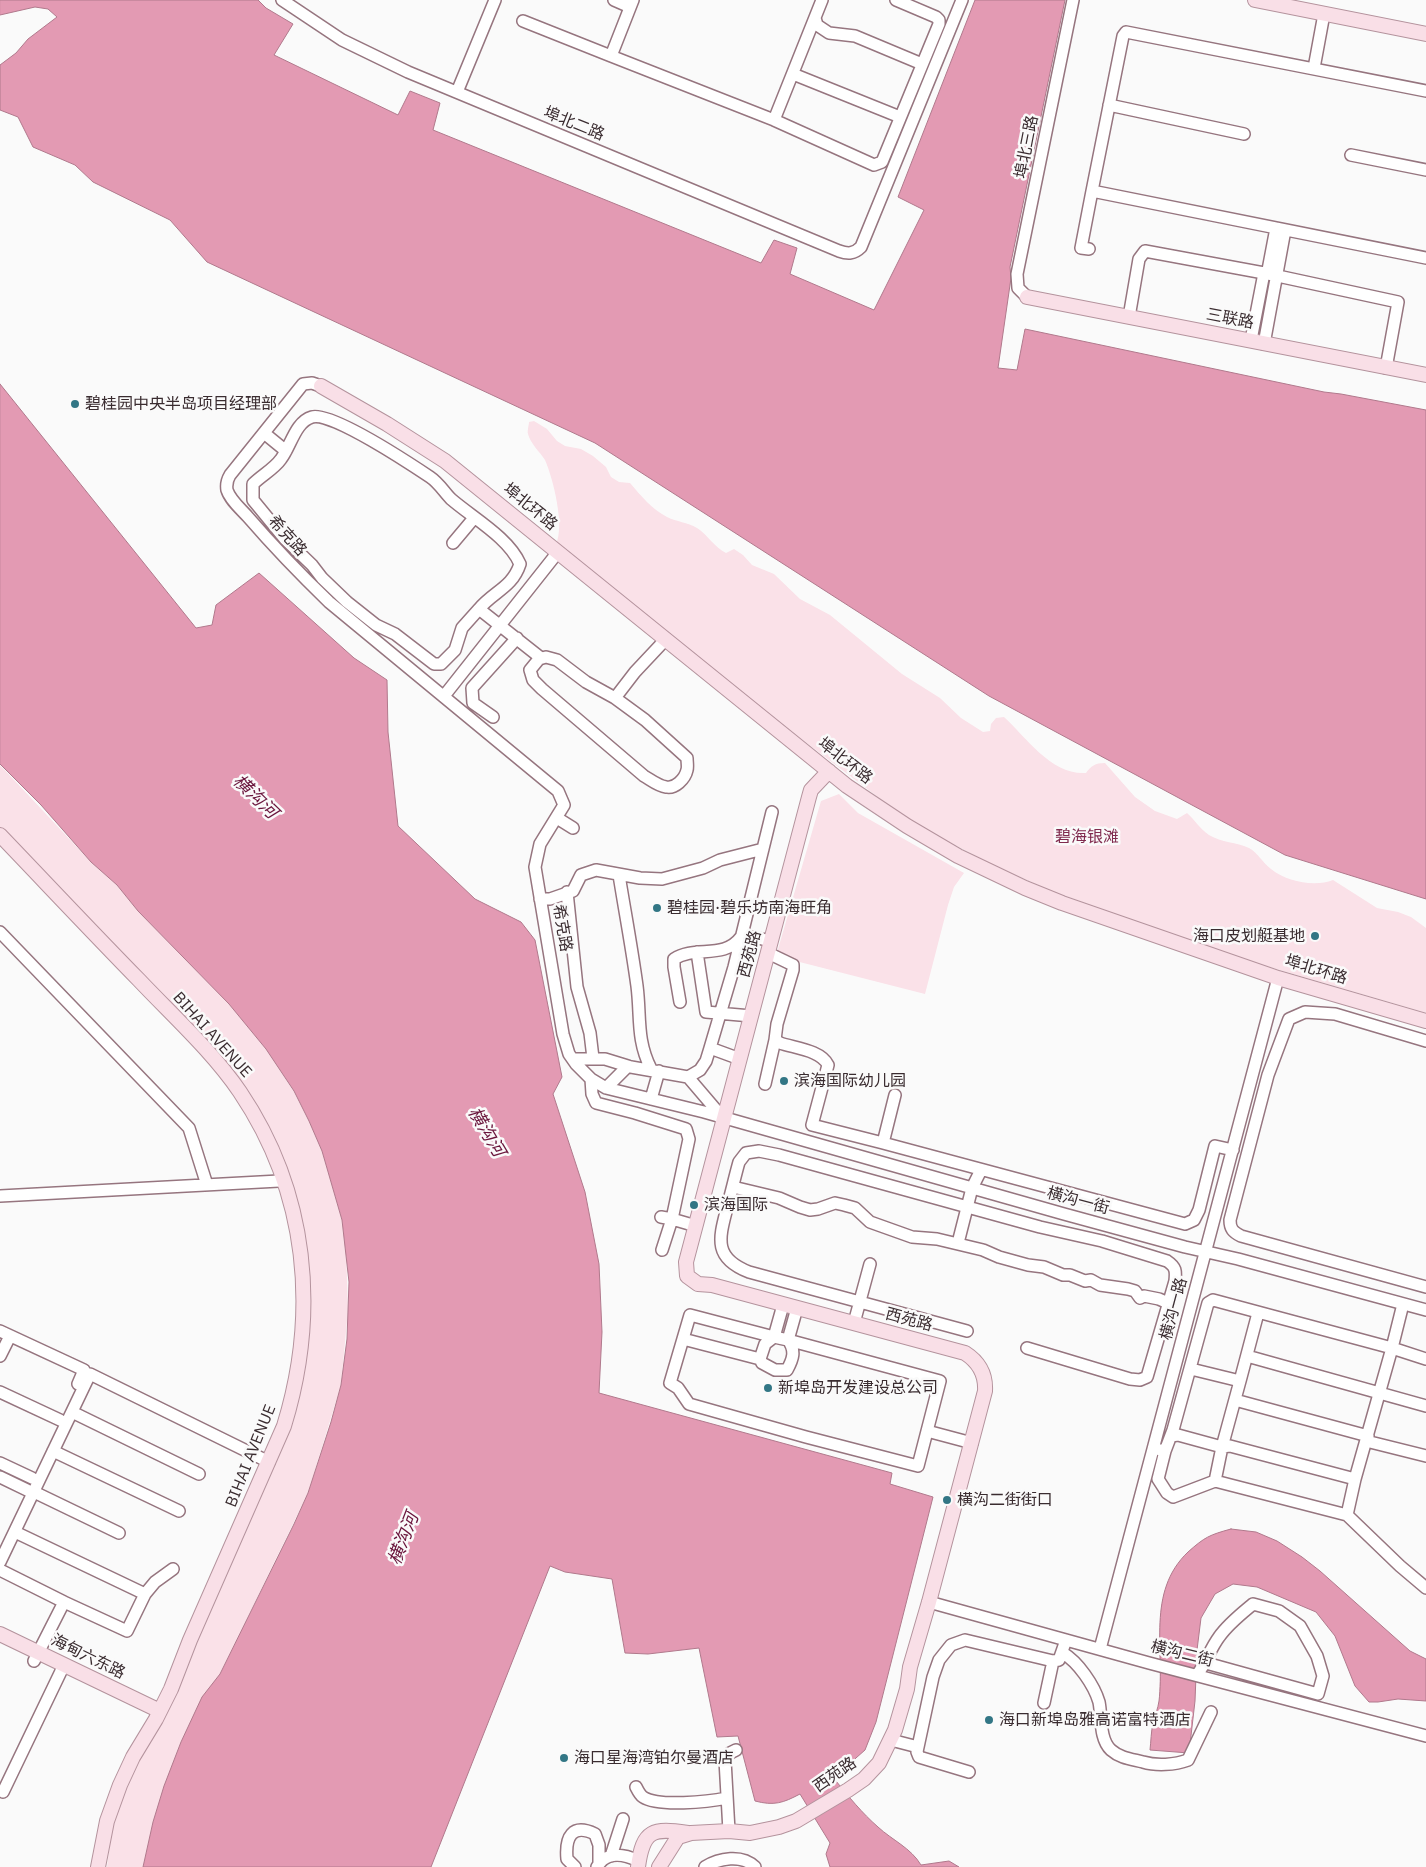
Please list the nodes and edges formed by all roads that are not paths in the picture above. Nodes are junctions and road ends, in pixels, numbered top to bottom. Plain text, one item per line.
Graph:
1 (282, 0) edge
2 (494, 0) edge
3 (614, 0) edge
4 (822, 0) edge
5 (896, 0) edge
6 (962, 0) edge
7 (1073, 0) edge
8 (1255, 0) edge
9 (632, 3) edge
10 (1324, 14) junction
11 (815, 18) junction
12 (522, 21) dead end
13 (1426, 34) edge
14 (611, 56) junction
15 (922, 64) junction
16 (1314, 68) junction
17 (793, 74) junction
18 (1426, 91) edge
19 (456, 92) junction
20 (1109, 105) junction
21 (900, 117) junction
22 (774, 120) junction
23 (1244, 134) dead end
24 (1351, 155) dead end
25 (1426, 170) edge
26 (1092, 191) junction
27 (1280, 229) junction
28 (1089, 249) dead end
29 (1426, 258) edge
30 (1264, 274) junction
31 (1277, 277) junction
32 (1027, 297) joint
33 (1129, 317) junction
34 (1257, 342) junction
35 (1386, 368) junction
36 (1426, 375) edge
37 (321, 386) joint
38 (264, 433) junction
39 (286, 451) junction
40 (474, 518) junction
41 (453, 543) dead end
42 (558, 552) junction
43 (479, 609) junction
44 (510, 631) junction
45 (666, 639) junction
46 (541, 658) junction
47 (444, 696) junction
48 (615, 698) junction
49 (493, 717) dead end
50 (829, 772) junction
51 (772, 812) dead end
52 (557, 818) junction
53 (573, 828) dead end
54 (0, 835) edge
55 (0, 842) edge
56 (763, 849) junction
57 (619, 875) junction
58 (567, 892) junction
59 (540, 899) junction
60 (0, 932) edge
61 (741, 937) junction
62 (770, 947) junction
63 (697, 952) junction
64 (1278, 978) junction
65 (577, 987) junction
66 (556, 994) junction
67 (680, 1002) dead end
68 (720, 1014) junction
69 (751, 1016) junction
70 (1426, 1021) edge
71 (775, 1040) junction
72 (1426, 1041) edge
73 (710, 1048) junction
74 (593, 1058) junction
75 (572, 1059) junction
76 (740, 1059) junction
77 (628, 1066) junction
78 (655, 1070) junction
79 (688, 1076) junction
80 (591, 1079) junction
81 (765, 1084) dead end
82 (606, 1088) junction
83 (895, 1095) dead end
84 (651, 1099) junction
85 (724, 1119) junction
86 (884, 1143) junction
87 (1233, 1150) junction
88 (982, 1170) junction
89 (1227, 1172) junction
90 (1242, 1176) junction
91 (279, 1181) junction
92 (207, 1185) junction
93 (733, 1188) junction
94 (972, 1188) junction
95 (0, 1196) edge
96 (967, 1206) junction
97 (666, 1218) junction
98 (696, 1226) junction
99 (958, 1243) junction
100 (662, 1250) dead end
101 (1206, 1251) junction
102 (870, 1264) dead end
103 (1426, 1287) edge
104 (860, 1302) junction
105 (1168, 1303) junction
106 (1404, 1304) junction
107 (790, 1306) junction
108 (1426, 1310) edge
109 (1258, 1313) junction
110 (854, 1323) junction
111 (967, 1331) dead end
112 (5, 1333) edge
113 (774, 1337) junction
114 (683, 1339) junction
115 (788, 1340) junction
116 (1027, 1348) dead end
117 (1392, 1348) junction
118 (0, 1356) edge
119 (1247, 1356) junction
120 (760, 1359) junction
121 (1426, 1359) edge
122 (1191, 1368) junction
123 (87, 1372) junction
124 (1240, 1382) junction
125 (0, 1392) edge
126 (1380, 1393) junction
127 (1235, 1400) junction
128 (1426, 1406) edge
129 (72, 1412) junction
130 (60, 1420) junction
131 (927, 1431) junction
132 (1171, 1436) junction
133 (1367, 1438) junction
134 (972, 1443) junction
135 (1222, 1447) junction
136 (1153, 1448) junction
137 (53, 1451) junction
138 (1165, 1451) junction
139 (1426, 1456) edge
140 (267, 1461) junction
141 (0, 1463) edge
142 (198, 1474) dead end
143 (0, 1477) edge
144 (32, 1478) junction
145 (1355, 1480) junction
146 (1215, 1481) junction
147 (30, 1491) junction
148 (180, 1511) dead end
149 (1347, 1515) junction
150 (15, 1532) junction
151 (120, 1533) dead end
152 (0, 1545) edge
153 (0, 1562) edge
154 (173, 1569) dead end
155 (0, 1570) edge
156 (1426, 1588) edge
157 (145, 1594) junction
158 (64, 1602) junction
159 (930, 1602) junction
160 (0, 1634) edge
161 (1066, 1640) junction
162 (0, 1645) edge
163 (1100, 1649) junction
164 (1063, 1653) junction
165 (36, 1657) junction
166 (1053, 1661) junction
167 (1206, 1663) junction
168 (62, 1670) junction
169 (1197, 1675) junction
170 (1287, 1685) junction
171 (1283, 1698) junction
172 (1044, 1703) dead end
173 (1211, 1712) dead end
174 (155, 1714) junction
175 (1426, 1736) edge
176 (891, 1740) junction
177 (918, 1747) junction
178 (736, 1750) dead end
179 (969, 1772) dead end
180 (636, 1787) dead end
181 (3, 1792) dead end
182 (726, 1798) junction
183 (623, 1819) dead end
184 (729, 1831) junction
185 (691, 1833) junction
186 (611, 1856) junction
187 (638, 1864) edge
188 (598, 1865) edge
189 (91, 1867) edge
190 (98, 1867) edge
191 (575, 1867) edge
192 (659, 1867) edge
193 (705, 1867) edge
194 (755, 1867) edge

1 - 19 street, 埠北二路
2 - 19 street
3 - 9 street
4 - 11 street
5 - 15 street
6 - 19 street, 埠北二路
7 - 32 street, 埠北三路
8 - 10 main road
9 - 14 street
10 - 13 main road
10 - 16 street
11 - 15 street
11 - 17 street
12 - 14 street
14 - 22 street
15 - 21 street
16 - 18 street
16 - 20 street
17 - 21 street
17 - 22 street
20 - 23 street
20 - 26 street
21 - 22 street
24 - 25 street
26 - 27 street
26 - 28 street
27 - 29 street
27 - 30 street
27 - 31 street
30 - 31 street
30 - 33 street
30 - 34 street
31 - 34 street
31 - 35 street
32 - 33 main road, 三联路
33 - 34 main road, 三联路
34 - 35 main road, 三联路
35 - 36 main road, 三联路
37 - 38 street, 希克路
37 - 42 main road, 埠北环路
38 - 39 street
38 - 47 street, 希克路
39 - 40 street
39 - 43 street
40 - 41 street
40 - 43 street
42 - 44 street
42 - 45 main road, 埠北环路
43 - 44 street
44 - 46 street
44 - 47 street
44 - 49 street
45 - 48 street
45 - 50 main road, 埠北环路
46 - 48 street
46 - 48 street
47 - 52 street, 希克路
50 - 62 main road, 西苑路
50 - 64 main road, 埠北环路
51 - 56 street
52 - 53 street
52 - 59 street, 希克路
54 - 140 main road, BIHAI AVENUE
55 - 91 main road, BIHAI AVENUE
56 - 57 street
56 - 61 street
57 - 58 street
57 - 78 street
58 - 59 street
58 - 65 street
59 - 66 street, 希克路
60 - 92 street
61 - 62 street
61 - 63 street
61 - 68 street
62 - 69 main road, 西苑路
62 - 71 street
63 - 67 street
63 - 68 street
64 - 70 main road, 埠北环路
64 - 87 street, 横沟一路
65 - 66 street
65 - 74 street
66 - 75 street, 希克路
68 - 69 street
68 - 73 street
69 - 76 main road, 西苑路
71 - 81 street
71 - 86 street
72 - 90 street
73 - 76 street
73 - 79 street
74 - 75 street
74 - 77 street
75 - 80 street, 希克路
76 - 85 main road, 西苑路
77 - 78 street
77 - 82 street
78 - 79 street
78 - 84 street
79 - 85 street
80 - 82 street, 希克路
80 - 97 street
82 - 84 street, 希克路
83 - 86 street
84 - 85 street, 希克路
85 - 94 street, 横沟一街
85 - 98 main road, 西苑路
86 - 88 street
87 - 88 street
87 - 89 street, 横沟一路
88 - 94 street
89 - 90 street
89 - 101 street, 横沟一路
90 - 103 street
91 - 92 street
91 - 140 main road, BIHAI AVENUE
92 - 95 street
93 - 96 street
93 - 99 street
93 - 104 street
94 - 96 street
94 - 101 street, 横沟一街
96 - 99 street
96 - 105 street
97 - 98 street
97 - 100 street
98 - 107 main road, 西苑路
99 - 105 street
101 - 106 street, 横沟一街
101 - 136 street, 横沟一路
102 - 104 street
104 - 110 street
104 - 111 street
105 - 116 street
106 - 108 street, 横沟一街
106 - 117 street
107 - 110 main road, 西苑路
107 - 113 street
107 - 115 street
109 - 117 street
109 - 119 street
109 - 122 street
110 - 134 main road, 西苑路
112 - 118 street
112 - 123 street
113 - 114 street
113 - 115 street
113 - 120 street
114 - 120 street
114 - 131 street
115 - 120 street
115 - 131 street
117 - 121 street
117 - 126 street
119 - 124 street
119 - 126 street
122 - 124 street
122 - 132 street
123 - 129 street
123 - 130 street
123 - 140 street
124 - 127 street
125 - 130 street
126 - 128 street
126 - 133 street
127 - 133 street
127 - 135 street
129 - 137 street
129 - 142 street
130 - 144 street
131 - 134 street
132 - 135 street
132 - 138 street
133 - 139 street
133 - 145 street
134 - 159 main road, 西苑路
135 - 145 street
135 - 146 street
136 - 138 street
136 - 163 street, 横沟一路
137 - 147 street
137 - 148 street
138 - 146 street
140 - 174 main road, BIHAI AVENUE
141 - 144 street
143 - 147 street
144 - 147 street
145 - 149 street
146 - 149 street
147 - 150 street
147 - 151 street
147 - 152 street
149 - 156 street
150 - 153 street
150 - 157 street
154 - 157 street
155 - 158 street
157 - 158 street
158 - 165 street
159 - 161 street, 横沟二街
159 - 176 main road, 西苑路
160 - 165 main road, 海甸六东路
161 - 163 street, 横沟二街
161 - 164 street
162 - 165 main road, 海甸六东路
163 - 169 street, 横沟二街
164 - 166 street
164 - 173 street
165 - 168 main road, 海甸六东路
166 - 172 street
166 - 177 street
167 - 169 street
167 - 170 street
167 - 170 street
168 - 174 main road, 海甸六东路
168 - 181 street
169 - 171 street, 横沟二街
170 - 171 street
171 - 175 street, 横沟二街
174 - 189 main road, BIHAI AVENUE
174 - 190 main road, BIHAI AVENUE
176 - 177 street
176 - 184 main road, 西苑路
177 - 179 street
178 - 182 street
180 - 182 street
182 - 184 street
183 - 186 street
184 - 185 main road, 西苑路
185 - 187 main road, 西苑路
185 - 192 main road
186 - 187 street
186 - 188 street
188 - 191 street
193 - 194 street

